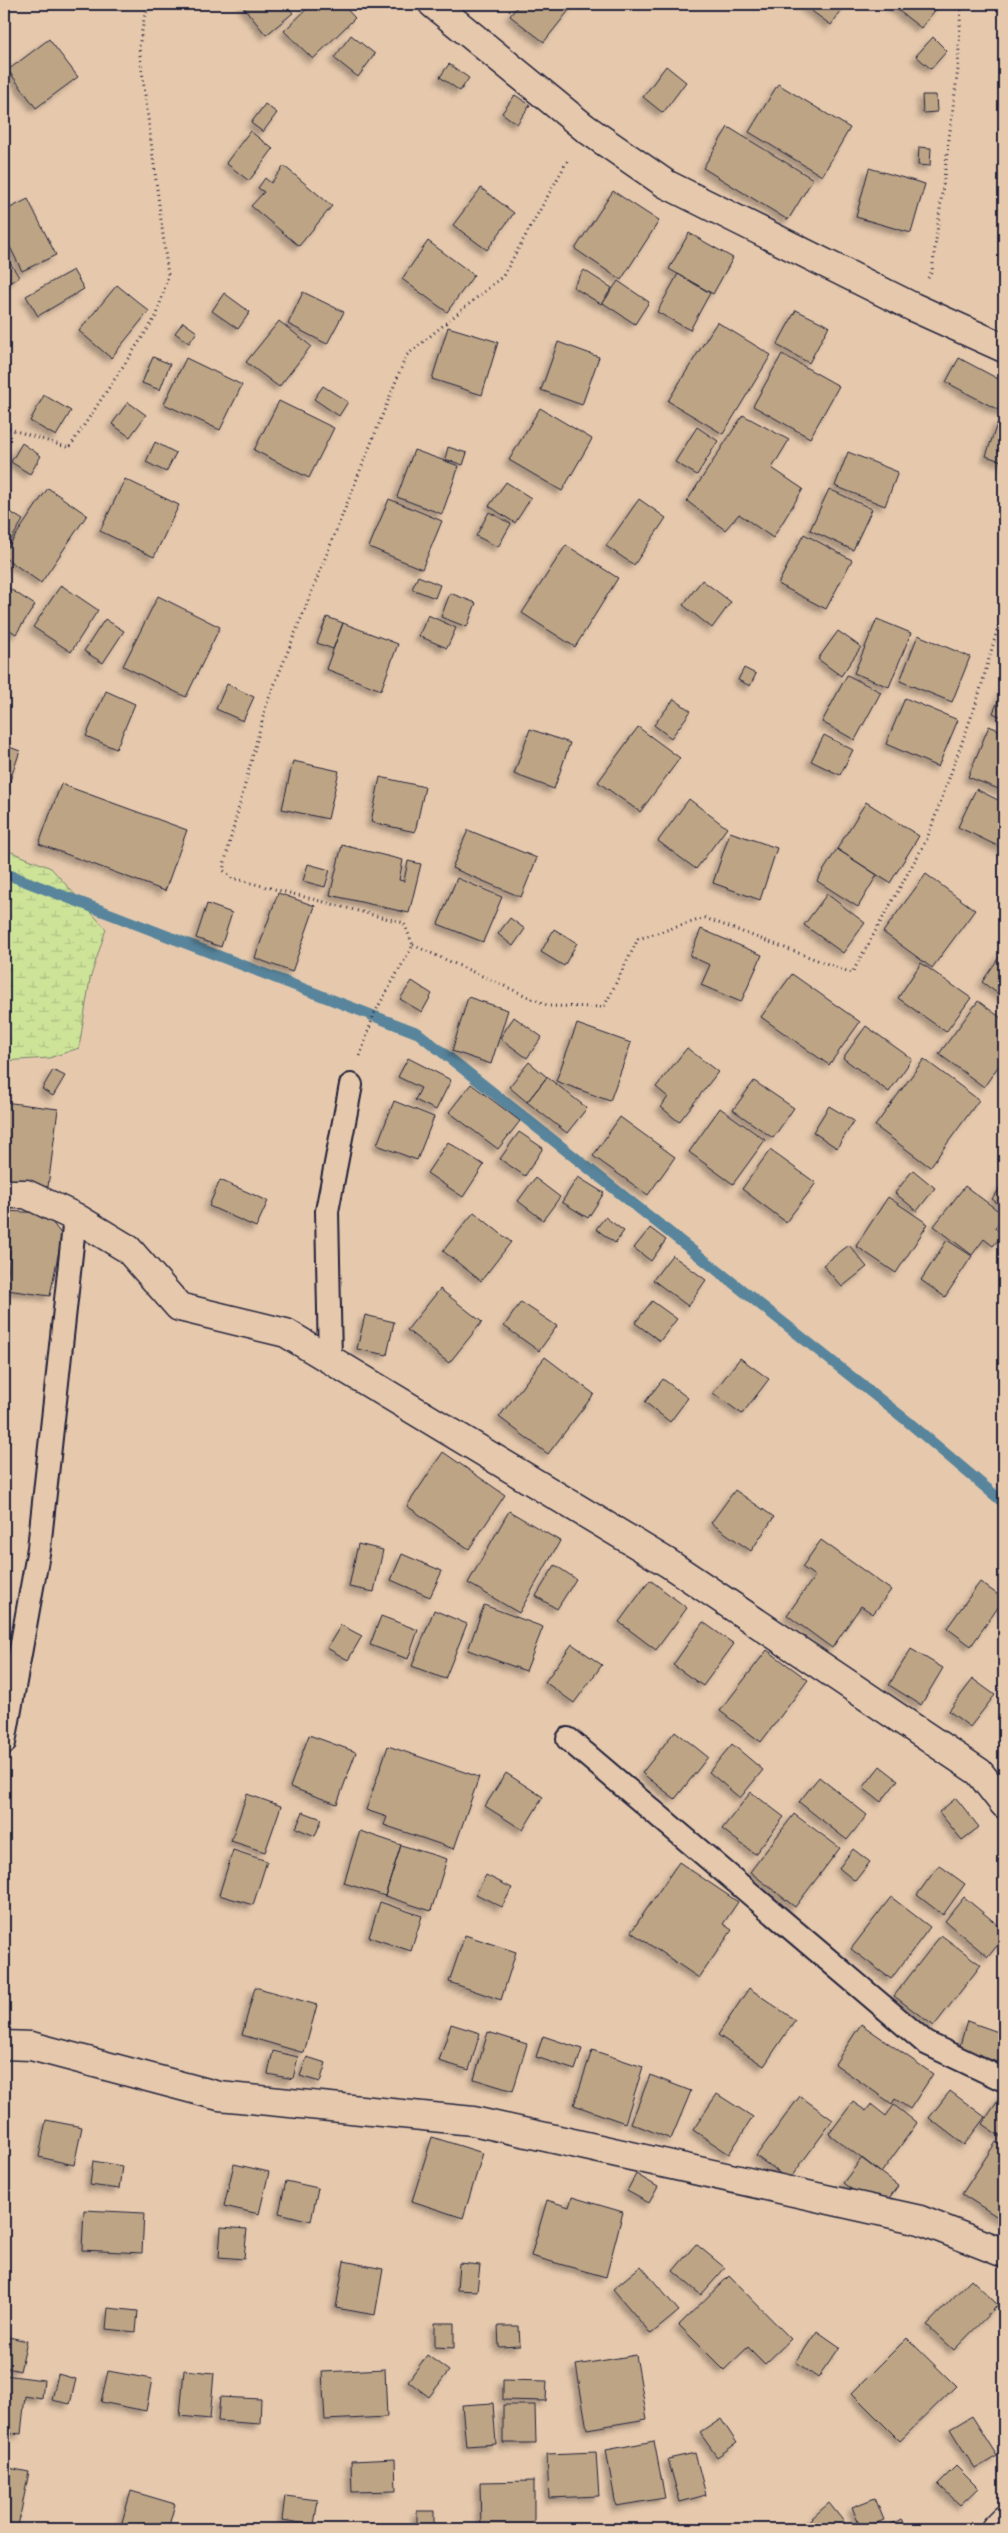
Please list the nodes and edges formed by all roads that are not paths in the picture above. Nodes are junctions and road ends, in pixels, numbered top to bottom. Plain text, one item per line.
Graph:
1 (433, 4) edge
2 (1004, 348) edge
3 (351, 1085) road end
4 (4, 1194) edge
5 (75, 1217) junction
6 (330, 1359) junction
7 (568, 1739) dead end
8 (4, 1743) edge
9 (1004, 1804) edge
10 (4, 2045) edge
11 (1004, 2080) edge
12 (1004, 2253) edge
13 (1004, 2520) edge
14 (995, 2529) edge

1 - 2 street
3 - 6 lane
4 - 5 street
5 - 6 street
5 - 8 lane
6 - 9 street
7 - 11 lane
10 - 12 street
13 - 14 street

